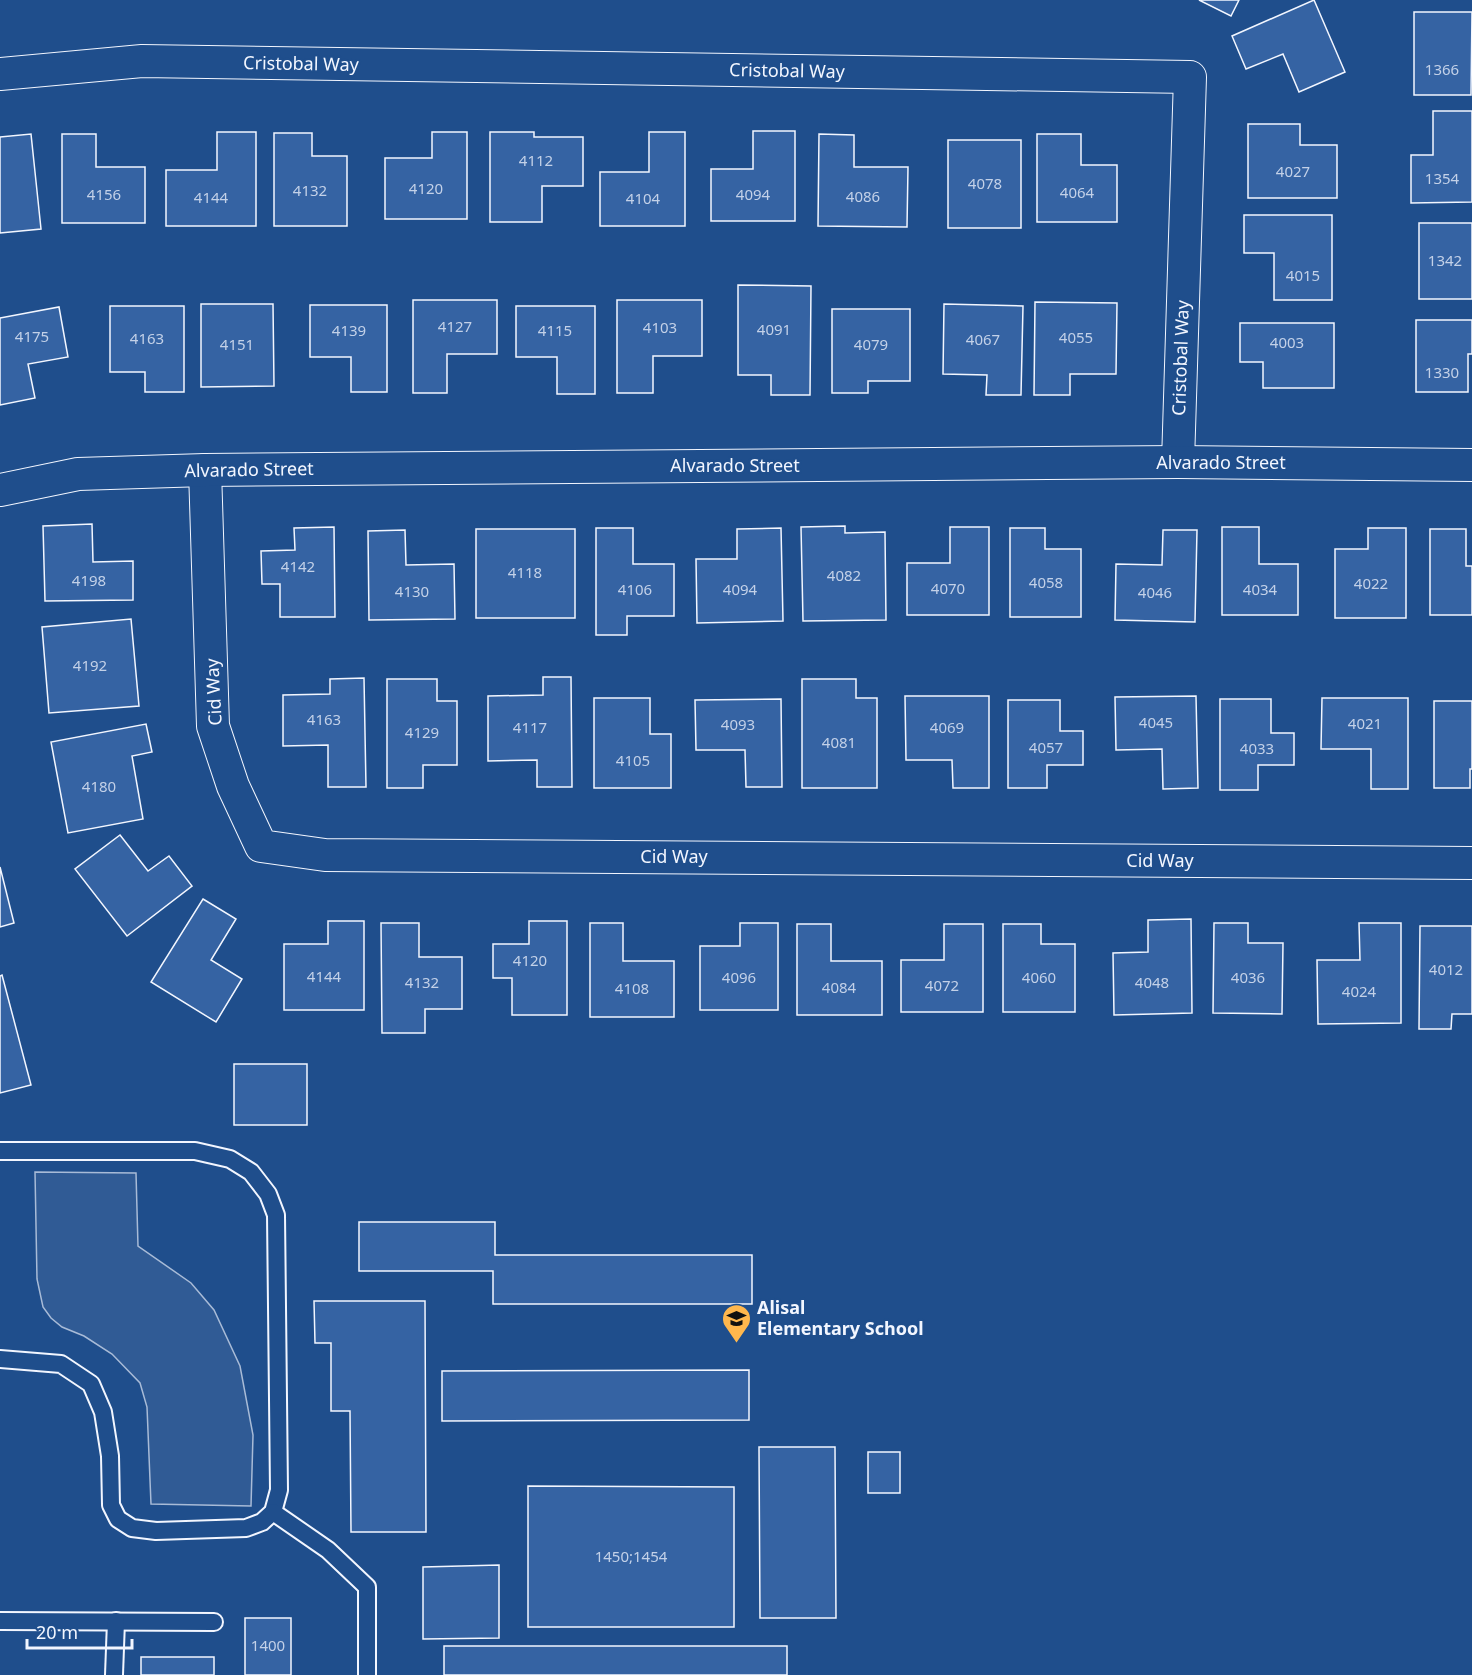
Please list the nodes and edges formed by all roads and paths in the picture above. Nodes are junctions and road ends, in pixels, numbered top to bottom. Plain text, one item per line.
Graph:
1 (0, 75) edge
2 (1178, 462) junction
3 (1472, 465) edge
4 (205, 470) junction
5 (0, 490) edge
6 (1472, 862) edge
7 (0, 1151) edge
8 (0, 1359) edge
9 (273, 1512) junction
10 (0, 1621) edge
11 (116, 1622) junction
12 (214, 1622) dead end
13 (114, 1675) edge
14 (368, 1675) edge

1 - 2 street, Cristobal Way
2 - 3 street, Alvarado Street
2 - 4 street, Alvarado Street
4 - 5 street, Alvarado Street
4 - 6 street, Cid Way
7 - 9 lane
8 - 9 lane
9 - 14 lane
10 - 11 lane
11 - 12 lane
11 - 13 lane

